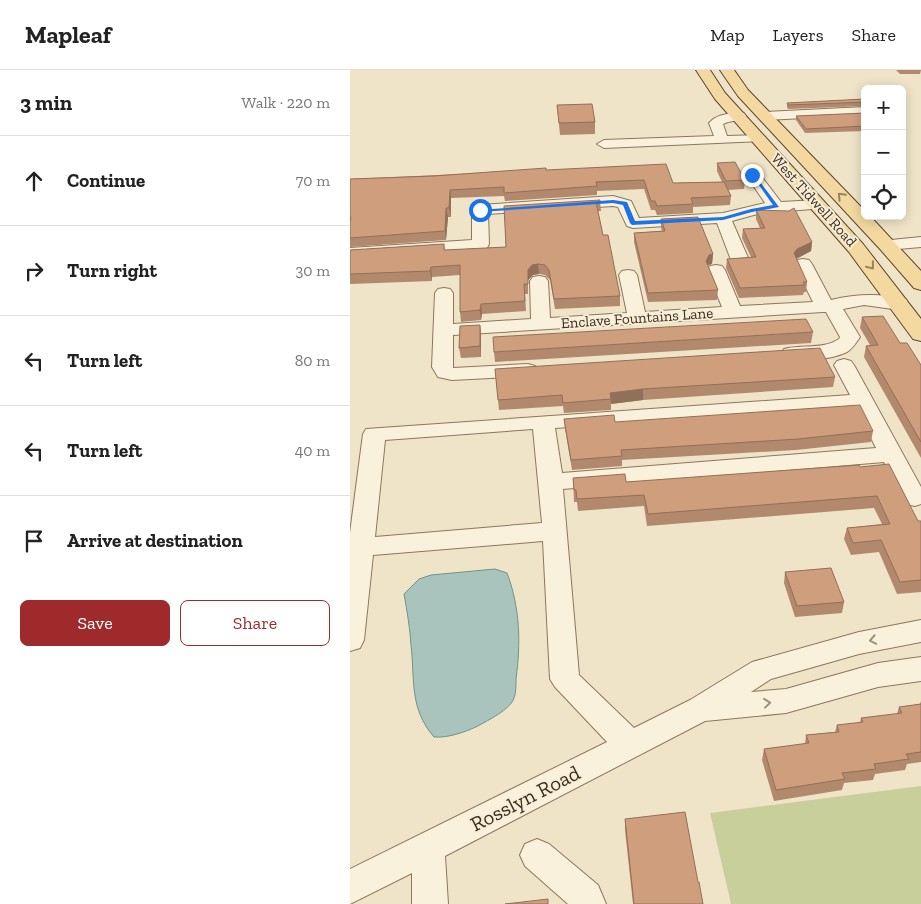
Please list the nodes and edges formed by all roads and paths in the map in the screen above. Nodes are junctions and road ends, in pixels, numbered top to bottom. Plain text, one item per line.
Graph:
1 (704, 71) edge
2 (727, 71) edge
3 (861, 111) edge
4 (739, 116) junction
5 (765, 116) junction
6 (783, 135) junction
7 (757, 138) junction
8 (722, 140) junction
9 (604, 144) dead end
10 (752, 175) dead end
11 (821, 209) junction
12 (779, 210) junction
13 (729, 217) junction
14 (921, 242) edge
15 (887, 245) junction
16 (350, 253) edge
17 (740, 260) edge
18 (803, 264) dead end
19 (716, 270) dead end
20 (628, 275) dead end
21 (539, 281) dead end
22 (921, 284) edge
23 (444, 293) dead end
24 (895, 303) junction
25 (828, 306) junction
26 (733, 312) junction
27 (637, 318) junction
28 (541, 324) junction
29 (442, 330) junction
30 (921, 334) edge
31 (776, 354) edge
32 (844, 365) dead end
33 (550, 369) edge
34 (863, 401) junction
35 (543, 422) junction
36 (891, 454) junction
37 (550, 482) junction
38 (915, 498) dead end
39 (554, 531) junction
40 (361, 547) junction
41 (921, 631) edge
42 (350, 640) edge
43 (921, 669) edge
44 (701, 709) junction
45 (630, 745) junction
46 (428, 847) junction
47 (537, 855) dead end
48 (354, 893) edge
49 (430, 904) edge
50 (588, 904) edge

1 - 2 main road
1 - 4 main road, West Tidwell Road
2 - 5 main road, West Tidwell Road
3 - 5 street
4 - 7 main road, West Tidwell Road
4 - 8 street
5 - 6 main road, West Tidwell Road
6 - 7 main road
15 -> 6 main road, West Tidwell Road
7 - 8 street
7 - 11 main road, West Tidwell Road
8 - 9 street
10 - 12 street
11 - 12 street
11 -> 24 main road, West Tidwell Road
12 - 13 street
13 - 16 street
13 - 17 street
14 - 15 street
15 - 22 main road, West Tidwell Road
18 - 25 street
19 - 26 street
20 - 27 street
21 - 28 street
23 - 29 street
24 - 25 street, Enclave Fountains Lane
24 - 30 main road, West Tidwell Road
25 - 26 street, Enclave Fountains Lane
25 - 31 street
26 - 27 street, Enclave Fountains Lane
27 - 28 street, Enclave Fountains Lane
28 - 29 street, Enclave Fountains Lane
29 - 33 street
32 - 34 street
34 - 35 street
34 - 36 street
35 - 37 street
35 - 40 street
36 - 37 street
36 - 38 street
37 - 39 street
39 - 40 street
39 - 45 street
40 - 42 street
41 -> 44 street, Rosslyn Road
44 -> 43 street, Rosslyn Road
44 - 45 street, Rosslyn Road
45 - 46 street, Rosslyn Road
46 - 48 street, Rosslyn Road
46 - 49 street
47 - 50 street

